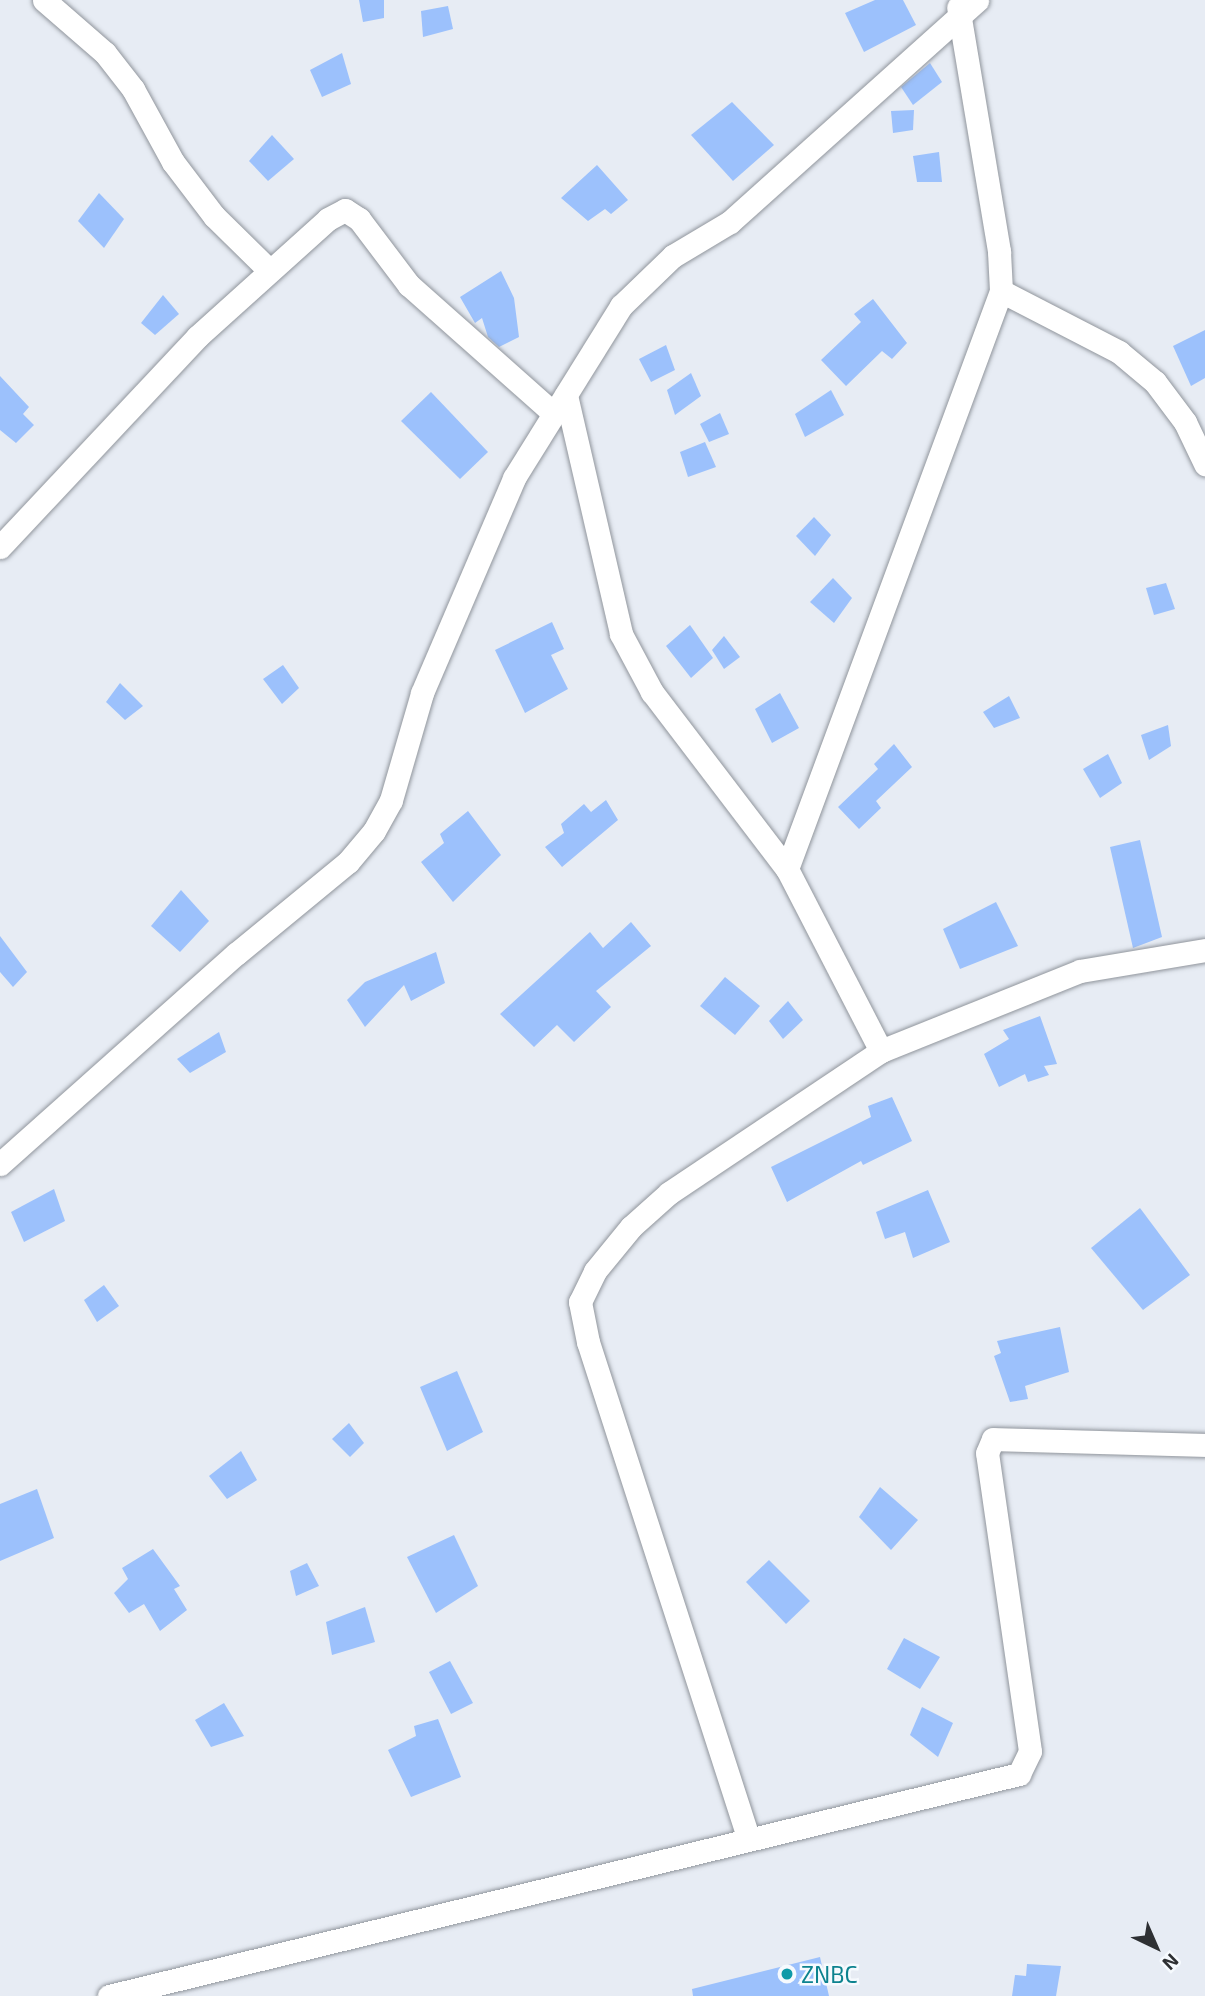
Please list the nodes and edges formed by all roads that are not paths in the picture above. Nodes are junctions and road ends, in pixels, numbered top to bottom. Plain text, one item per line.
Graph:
1 (44, 0) edge
2 (977, 0) edge
3 (958, 9) edge
4 (269, 270) junction
5 (1001, 291) junction
6 (559, 404) junction
7 (1205, 464) edge
8 (0, 547) edge
9 (787, 869) junction
10 (1205, 950) edge
11 (881, 1051) junction
12 (0, 1164) edge
13 (1205, 1445) edge
14 (748, 1837) junction
15 (109, 1996) edge

1 - 4 street
2 - 3 street
3 - 5 street
3 - 6 street
4 - 6 street
4 - 8 street
5 - 7 street
5 - 9 street
6 - 9 street
6 - 12 street
9 - 11 street
10 - 11 street
11 - 14 street
13 - 14 street
14 - 15 street

